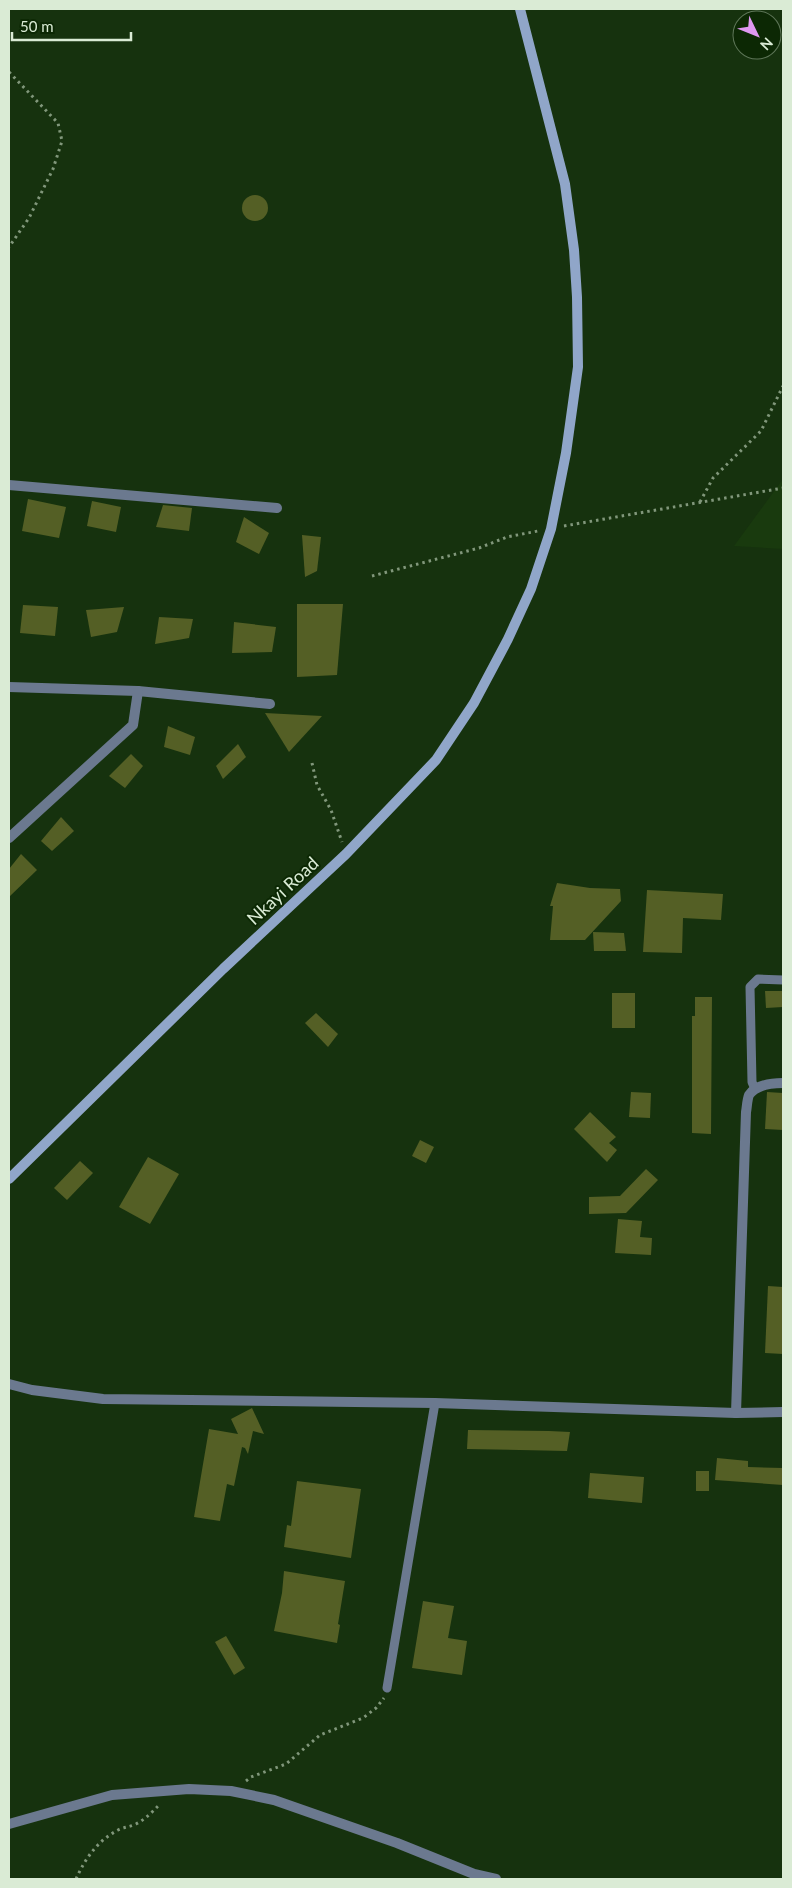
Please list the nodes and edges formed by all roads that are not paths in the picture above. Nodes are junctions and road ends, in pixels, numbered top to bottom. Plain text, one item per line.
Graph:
1 (520, 9) edge
2 (9, 485) edge
3 (277, 508) dead end
4 (9, 687) edge
5 (138, 692) junction
6 (270, 704) dead end
7 (9, 838) edge
8 (783, 980) edge
9 (783, 1083) edge
10 (755, 1089) junction
11 (9, 1180) edge
12 (9, 1384) edge
13 (436, 1403) junction
14 (736, 1412) junction
15 (783, 1412) edge
16 (387, 1688) road end
17 (9, 1824) edge
18 (496, 1879) edge

1 - 11 main road, Nkayi Road
2 - 3 street
4 - 5 street
5 - 6 street
5 - 7 street
8 - 10 lane
9 - 10 street
10 - 14 street
12 - 13 street
13 - 14 street
13 - 16 lane
14 - 15 street
17 - 18 street

